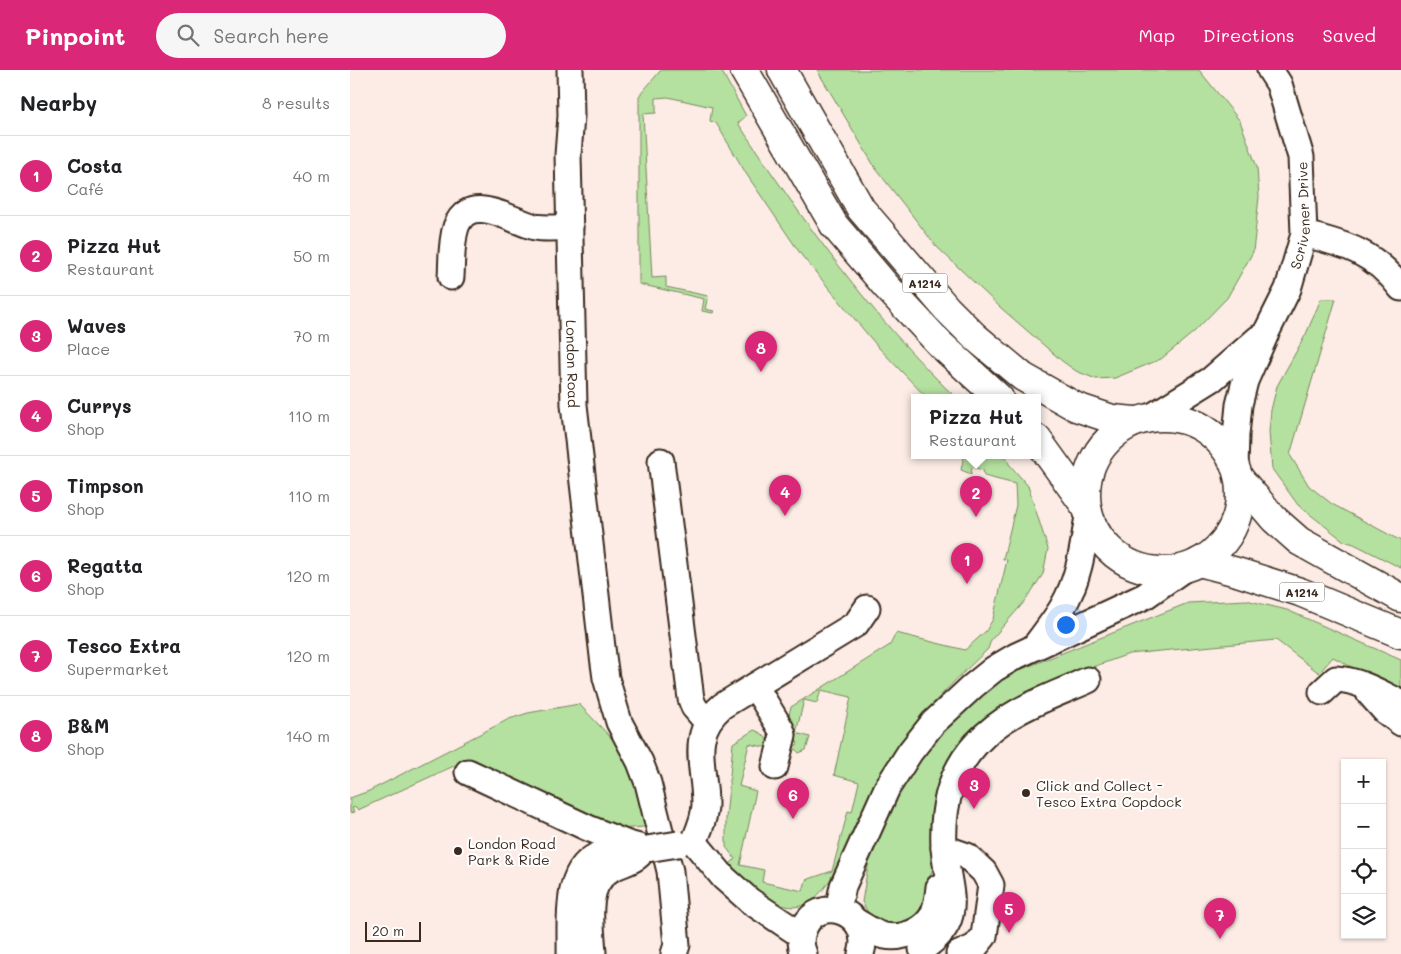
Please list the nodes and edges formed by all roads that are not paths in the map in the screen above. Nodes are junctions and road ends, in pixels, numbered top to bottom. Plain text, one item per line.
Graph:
1 (570, 70) edge
2 (744, 70) edge
3 (782, 70) edge
4 (1270, 70) edge
5 (570, 227) junction
6 (1304, 234) junction
7 (451, 277) dead end
8 (1401, 288) edge
9 (1266, 331) junction
10 (995, 394) edge
11 (1143, 419) junction
12 (1041, 445) edge
13 (661, 461) dead end
14 (1237, 473) junction
15 (1087, 512) junction
16 (1192, 565) junction
17 (1401, 598) edge
18 (867, 608) dead end
19 (1401, 634) edge
20 (1035, 646) junction
21 (1088, 680) dead end
22 (1363, 685) junction
23 (755, 686) junction
24 (1322, 692) dead end
25 (1401, 703) edge
26 (707, 722) junction
27 (1401, 723) edge
28 (775, 767) dead end
29 (468, 772) dead end
30 (687, 843) junction
31 (944, 848) junction
32 (647, 849) junction
33 (847, 916) junction
34 (803, 944) edge
35 (922, 949) junction
36 (570, 954) edge
37 (593, 954) edge
38 (674, 954) edge
39 (861, 954) edge
40 (896, 954) edge
41 (958, 954) edge

1 - 5 street, London Road
2 - 10 main road, A1214
3 - 11 main road, A1214
4 - 6 street, Scrivener Drive
5 - 7 street
5 - 38 street, London Road
6 - 8 street
6 - 9 street, Scrivener Drive
9 - 11 street, Scrivener Drive
9 - 14 street, Scrivener Drive
11 - 14 main road
11 - 15 main road
12 - 15 main road
13 - 26 street
14 - 16 main road
14 - 17 main road
15 - 16 main road
15 - 20 street
16 - 19 main road, A1214
16 - 20 street
18 - 23 street
20 - 33 street
21 - 31 street
22 - 24 street
22 - 25 street
22 - 27 street
23 - 26 street
23 - 28 street
26 - 30 street
29 - 32 street
30 - 32 street, bridge
30 - 34 street
31 - 33 street
31 - 35 street
31 - 41 street
32 - 36 street
32 - 37 street
33 - 34 street
33 - 39 street
35 - 40 street
35 - 41 street

